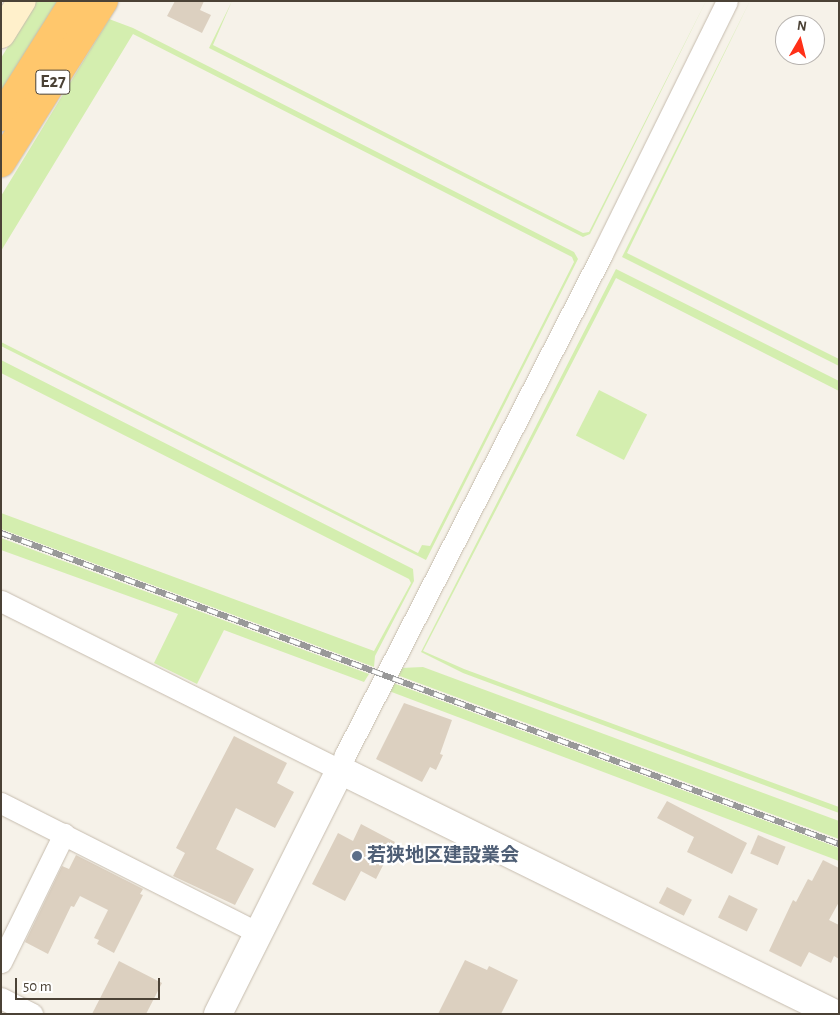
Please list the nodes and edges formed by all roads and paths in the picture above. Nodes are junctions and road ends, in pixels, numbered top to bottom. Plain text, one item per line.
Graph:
1 (22, 1) edge
2 (74, 1) edge
3 (104, 1) edge
4 (727, 1) edge
5 (1, 34) edge
6 (1, 117) edge
7 (1, 163) edge
8 (1, 601) edge
9 (340, 770) junction
10 (1, 803) edge
11 (64, 834) junction
12 (260, 934) junction
13 (1, 962) edge
14 (1, 998) edge
15 (32, 1014) edge
16 (218, 1014) edge
17 (835, 1014) edge

1 - 5 main road
2 - 6 highway, E27
3 - 7 highway, E27
4 - 9 street
8 - 9 street
9 - 12 street
9 - 17 street
10 - 11 street
11 - 12 street
11 - 13 street
12 - 16 street
14 - 15 street

